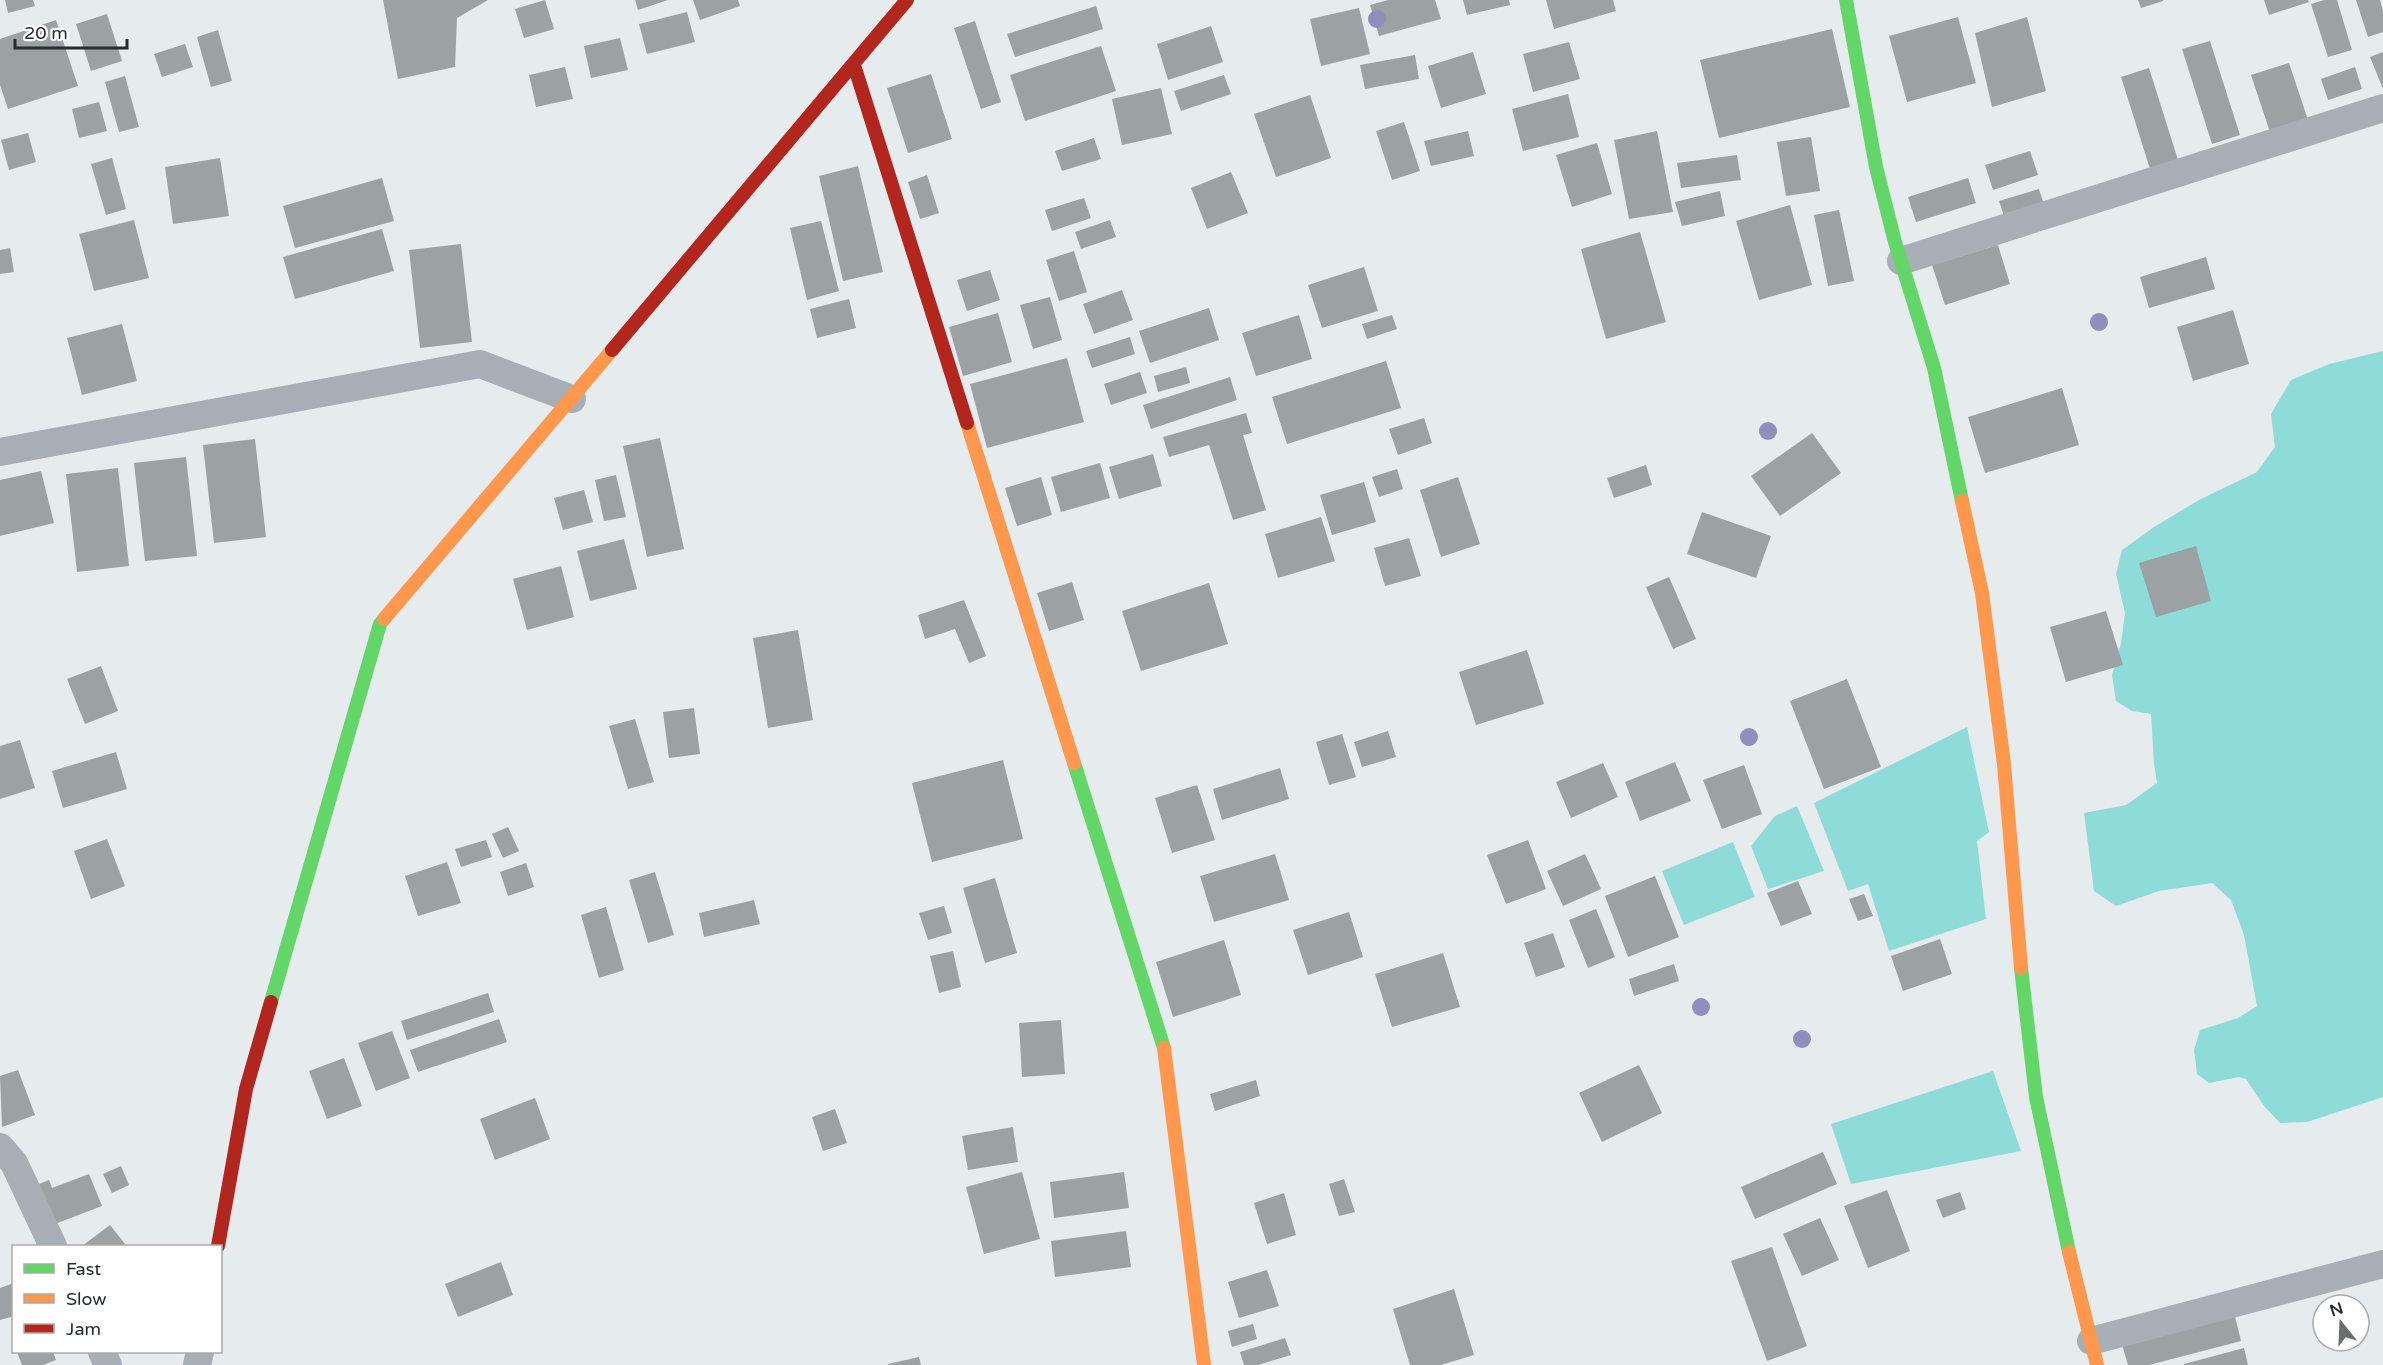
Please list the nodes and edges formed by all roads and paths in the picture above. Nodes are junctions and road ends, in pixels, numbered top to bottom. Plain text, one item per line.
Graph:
1 (907, 0) edge
2 (1846, 0) edge
3 (854, 65) junction
4 (2383, 108) edge
5 (1901, 261) junction
6 (572, 399) junction
7 (0, 452) edge
8 (0, 1148) edge
9 (53, 1245) edge
10 (218, 1245) edge
11 (2383, 1264) edge
12 (2094, 1353) edge
13 (1204, 1365) edge

1 - 3 street
2 - 5 street
3 - 6 street
3 - 13 street
4 - 5 street
5 - 12 street
6 - 7 street
6 - 10 street
8 - 9 street
11 - 12 street

